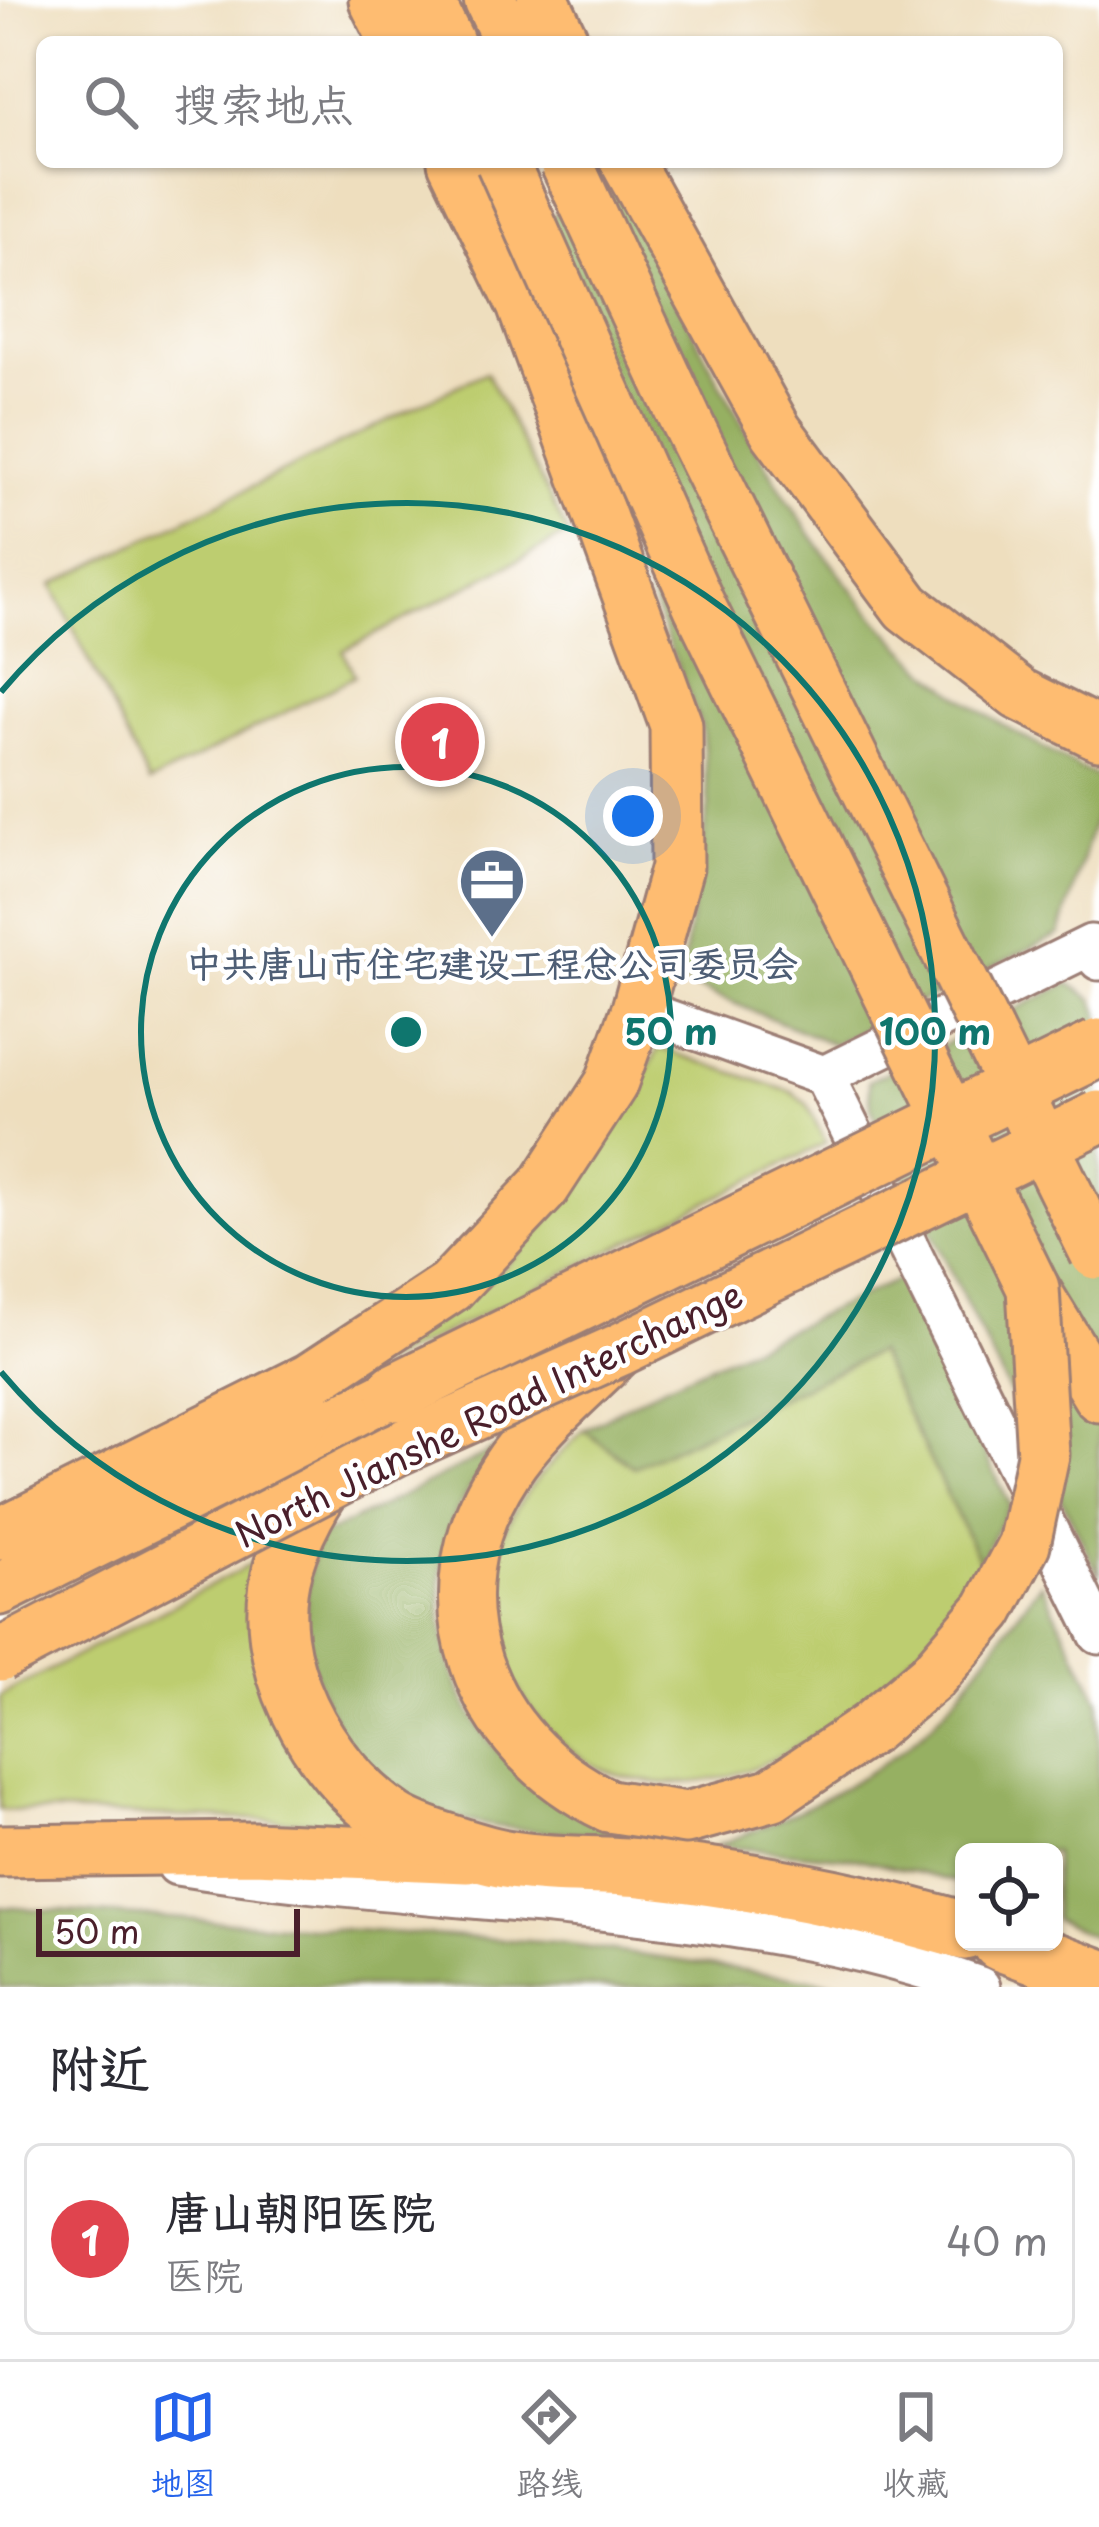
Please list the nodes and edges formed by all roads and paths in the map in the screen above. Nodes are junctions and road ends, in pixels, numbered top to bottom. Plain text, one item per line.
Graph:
1 (375, 0) edge
2 (428, 0) edge
3 (490, 0) edge
4 (543, 0) edge
5 (393, 36) edge
6 (445, 36) edge
7 (507, 36) edge
8 (560, 36) edge
9 (457, 168) edge
10 (505, 168) edge
11 (569, 168) edge
12 (630, 168) edge
13 (1099, 734) edge
14 (1096, 941) edge
15 (638, 1009) junction
16 (1099, 1048) edge
17 (824, 1076) junction
18 (1099, 1117) edge
19 (1098, 1256) edge
20 (1033, 1288) junction
21 (619, 1350) junction
22 (397, 1392) junction
23 (1099, 1396) edge
24 (314, 1498) junction
25 (0, 1534) edge
26 (0, 1589) edge
27 (1099, 1634) edge
28 (0, 1655) edge
29 (59, 1847) junction
30 (0, 1851) edge
31 (504, 1859) junction
32 (955, 1929) edge
33 (1025, 1951) edge
34 (1099, 1978) edge
35 (980, 1987) edge

1 - 5 main road
2 - 6 main road
3 - 7 main road
4 - 8 main road
9 - 15 main road
10 - 20 main road, bridge
11 - 19 main road, bridge
12 - 13 main road
14 - 17 street
15 - 17 street
15 - 25 main road
16 - 22 highway, North Jianshe Road Interchange, bridge
17 - 27 street
18 - 21 main road, North Jianshe Road Interchange, bridge
20 - 21 main road, bridge
20 - 23 main road
21 - 24 main road, North Jianshe Road Interchange, bridge
22 - 24 highway, bridge
22 - 26 main road, North Jianshe Road Interchange
24 - 28 main road, North Jianshe Road Interchange, bridge
24 - 31 highway
29 - 30 main road
29 - 31 main road
29 - 35 street
31 - 32 highway
33 - 34 highway

